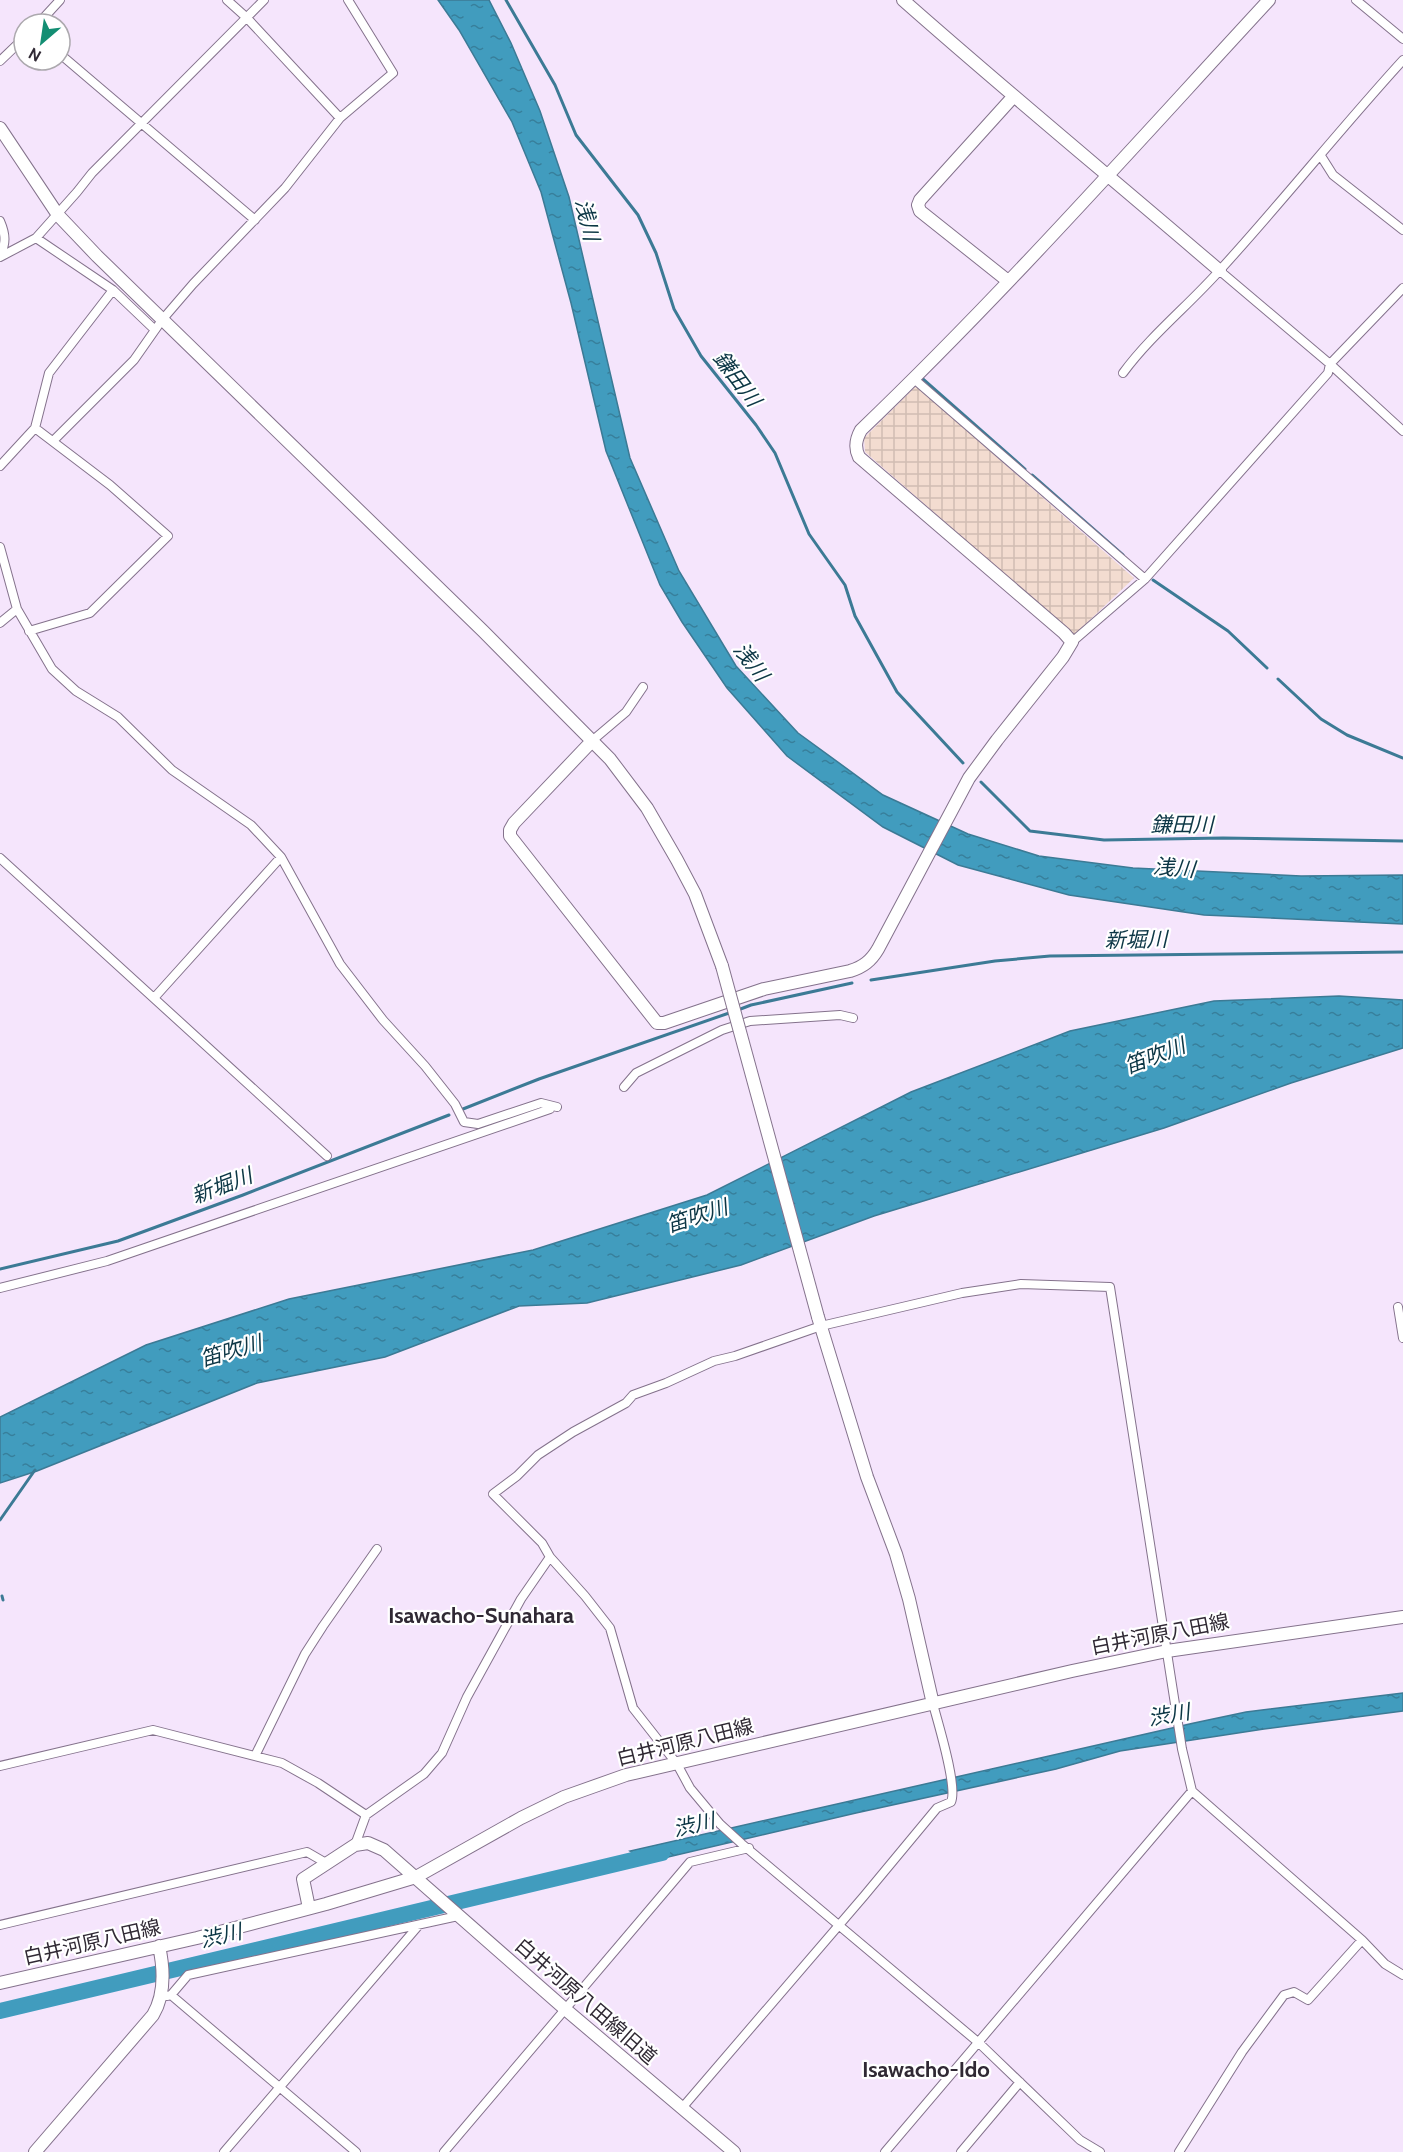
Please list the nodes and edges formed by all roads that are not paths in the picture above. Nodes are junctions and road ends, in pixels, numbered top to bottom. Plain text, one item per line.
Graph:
1 (60, 0) edge
2 (227, 0) edge
3 (264, 0) edge
4 (348, 0) edge
5 (903, 0) edge
6 (1269, 0) edge
7 (1356, 0) edge
8 (49, 12) edge
9 (247, 18) junction
10 (1403, 39) edge
11 (12, 50) edge
12 (1403, 60) edge
13 (0, 61) edge
14 (72, 64) edge
15 (1013, 97) junction
16 (340, 118) junction
17 (142, 124) junction
18 (0, 128) edge
19 (1321, 156) junction
20 (1108, 175) junction
21 (58, 215) junction
22 (255, 220) junction
23 (0, 221) edge
24 (1403, 230) edge
25 (36, 238) junction
26 (1220, 271) junction
27 (1008, 281) junction
28 (1403, 288) edge
29 (113, 290) junction
30 (159, 325) junction
31 (1330, 364) junction
32 (1123, 373) dead end
33 (914, 379) junction
34 (35, 428) junction
35 (1403, 431) edge
36 (52, 441) junction
37 (0, 466) edge
38 (0, 547) edge
39 (1145, 579) junction
40 (18, 609) junction
41 (0, 622) edge
42 (29, 631) junction
43 (1072, 642) junction
44 (643, 687) dead end
45 (593, 741) junction
46 (281, 857) junction
47 (0, 858) edge
48 (154, 998) junction
49 (853, 1018) dead end
50 (624, 1087) dead end
51 (327, 1156) dead end
52 (0, 1288) edge
53 (1398, 1307) dead end
54 (819, 1322) junction
55 (1403, 1338) edge
56 (377, 1549) dead end
57 (550, 1557) junction
58 (1403, 1617) edge
59 (1167, 1651) junction
60 (933, 1704) junction
61 (255, 1756) junction
62 (677, 1764) junction
63 (0, 1766) edge
64 (1192, 1791) junction
65 (366, 1815) junction
66 (355, 1845) junction
67 (745, 1846) junction
68 (326, 1863) junction
69 (416, 1877) junction
70 (309, 1908) junction
71 (456, 1914) junction
72 (0, 1925) edge
73 (419, 1925) junction
74 (838, 1925) junction
75 (1362, 1940) junction
76 (159, 1946) junction
77 (1403, 1975) edge
78 (0, 1983) edge
79 (165, 1993) junction
80 (565, 2009) junction
81 (979, 2043) junction
82 (1020, 2082) junction
83 (280, 2087) junction
84 (682, 2108) junction
85 (35, 2152) edge
86 (224, 2152) edge
87 (356, 2152) edge
88 (444, 2152) edge
89 (734, 2152) edge
90 (885, 2152) edge
91 (961, 2152) edge
92 (1100, 2152) edge
93 (1179, 2152) edge

1 - 8 street
2 - 9 street
3 - 9 street
4 - 16 street
5 - 15 street
6 - 20 street
7 - 10 street
9 - 16 street
9 - 17 street
11 - 13 street
12 - 19 street
14 - 17 street
15 - 20 street
15 - 27 street
16 - 22 street
17 - 21 street
17 - 22 street
18 - 21 street
19 - 24 street
19 - 26 street
20 - 26 street
20 - 27 street
21 - 25 street
21 - 30 street
22 - 30 street
23 - 25 street
25 - 29 street
26 - 31 street
26 - 32 street
27 - 33 street
28 - 31 street
29 - 30 street
29 - 34 street
30 - 36 street
30 - 45 street
31 - 35 street
31 - 39 street
33 - 39 street
33 - 43 street
34 - 36 street
34 - 37 street
36 - 42 street
38 - 40 street
39 - 43 street
40 - 41 street
40 - 42 street
42 - 46 street
43 - 45 street
44 - 45 street
45 - 54 street, bridge
46 - 48 street
46 - 52 street
47 - 48 street
48 - 51 street
49 - 50 street
53 - 55 street
54 - 57 street
54 - 59 street
54 - 60 street
56 - 61 street
57 - 62 street
57 - 65 street
58 - 59 street, 白井河原八田線
59 - 60 street, 白井河原八田線
59 - 64 street
60 - 62 street, 白井河原八田線
60 - 74 street
61 - 63 street
61 - 65 street
62 - 67 street
62 - 69 street, 白井河原八田線
64 - 75 street
64 - 81 street
65 - 66 street
66 - 68 street
66 - 69 street, 白井河原八田線旧道
67 - 74 street
67 - 80 street
68 - 70 street
68 - 72 street
69 - 70 street, 白井河原八田線
69 - 71 street, 白井河原八田線旧道
70 - 76 street, 白井河原八田線
71 - 73 street
71 - 80 street, 白井河原八田線旧道
73 - 79 street
73 - 83 street
74 - 81 street
74 - 84 street
75 - 77 street
75 - 93 street
76 - 78 street, 白井河原八田線
76 - 79 street
79 - 83 street
79 - 85 street
80 - 84 street, 白井河原八田線旧道
80 - 88 street
81 - 82 street
81 - 90 street
82 - 91 street
82 - 92 street
83 - 86 street
83 - 87 street
84 - 89 street, 白井河原八田線旧道

